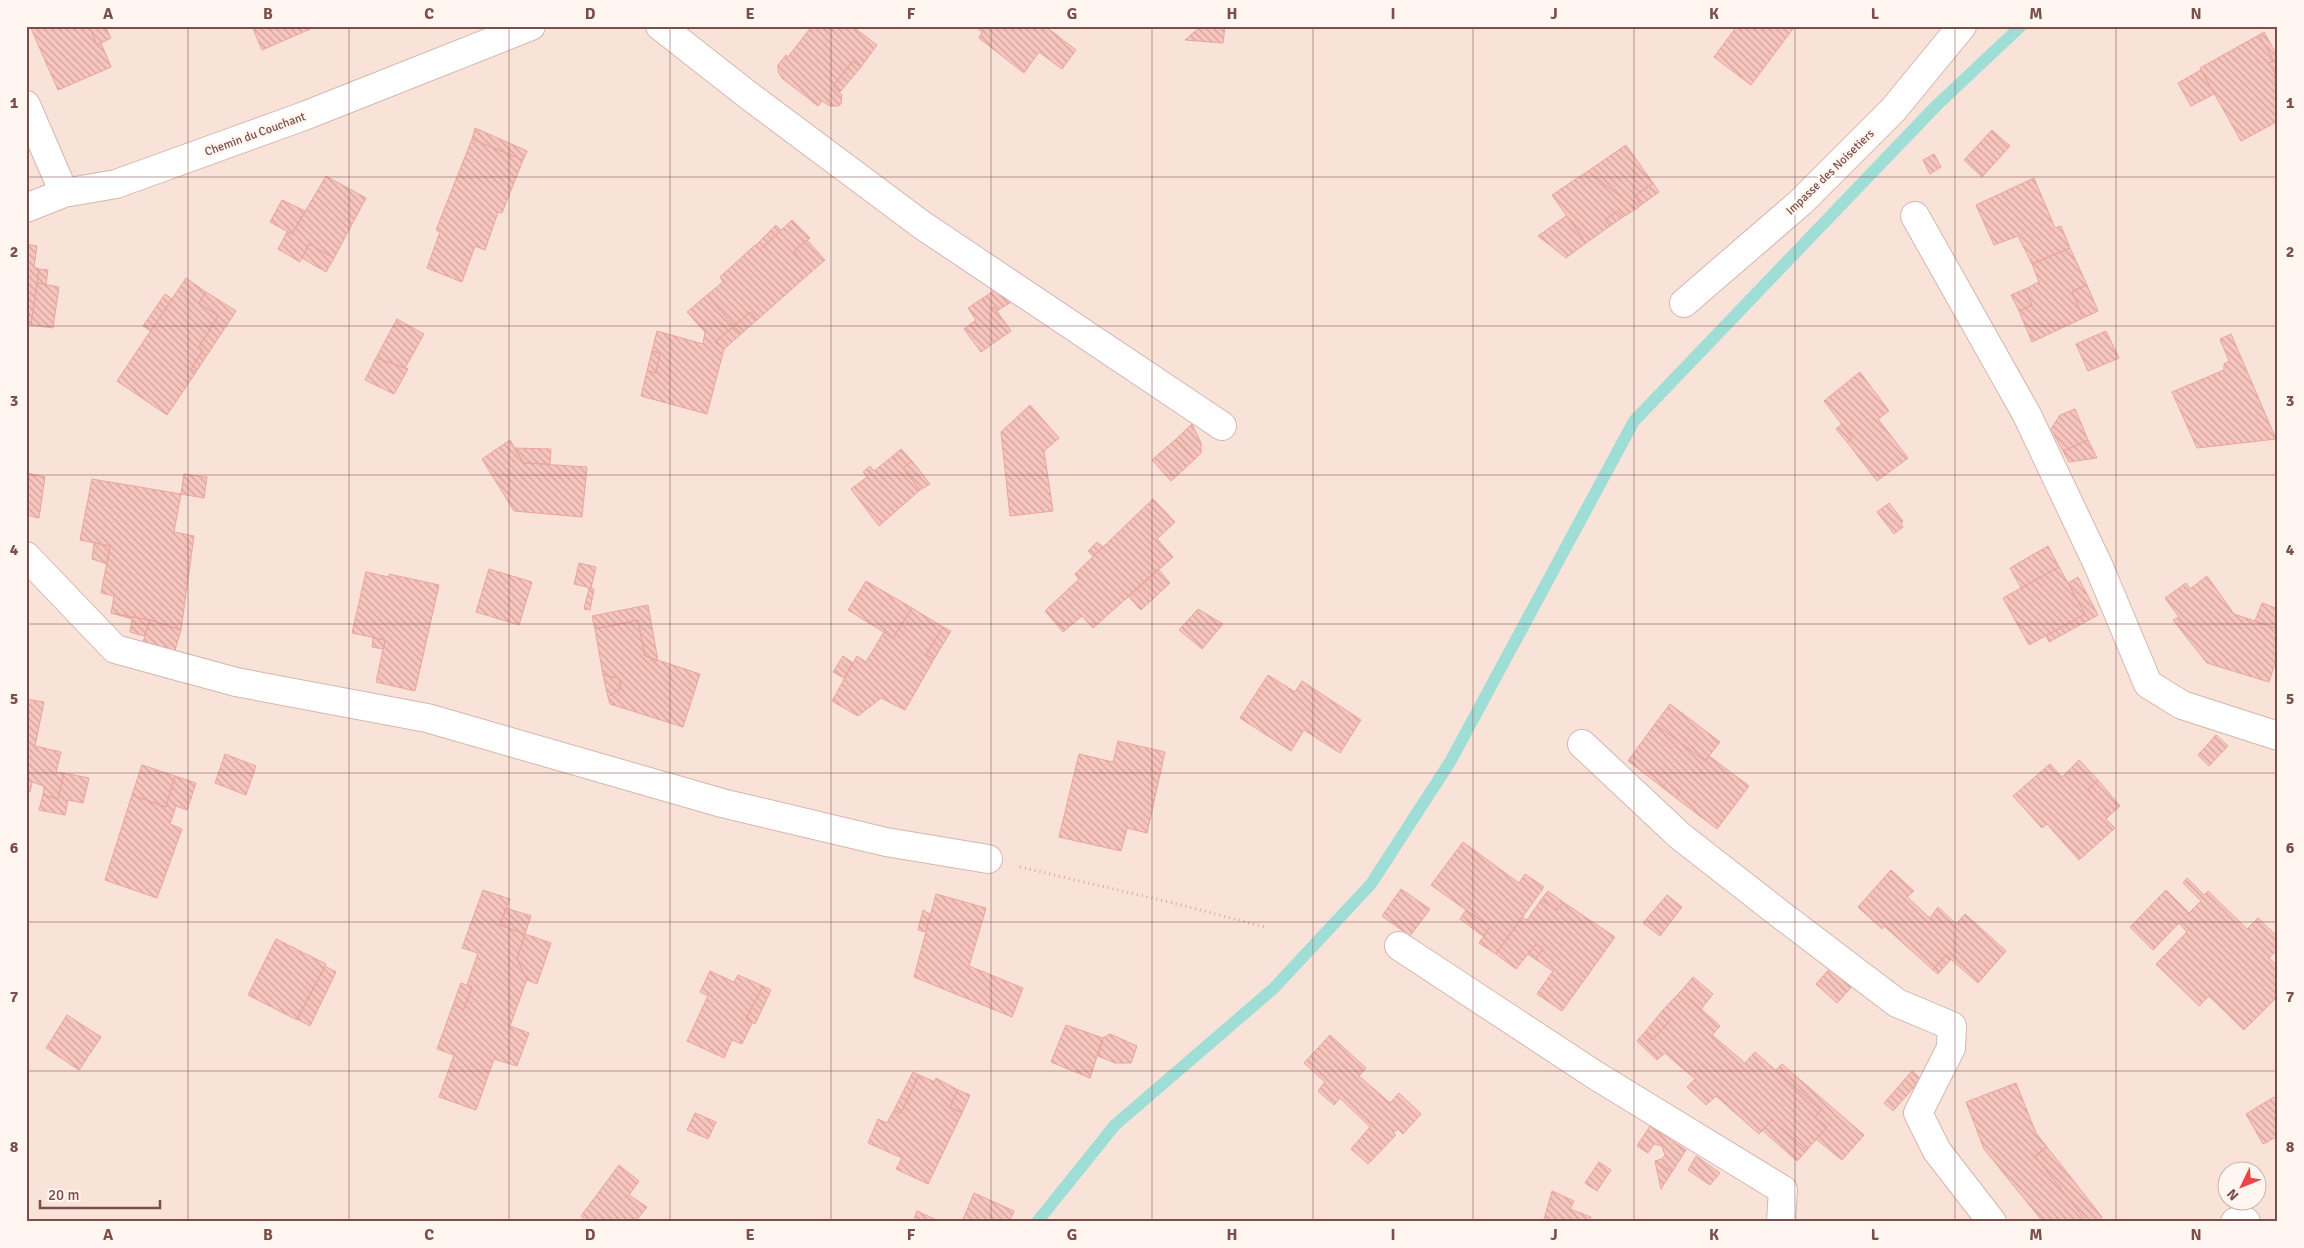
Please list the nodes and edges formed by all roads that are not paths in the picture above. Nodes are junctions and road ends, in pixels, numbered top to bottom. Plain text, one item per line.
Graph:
1 (531, 26) edge
2 (1962, 26) edge
3 (673, 28) edge
4 (26, 105) edge
5 (64, 193) junction
6 (26, 208) edge
7 (1915, 216) dead end
8 (1684, 304) dead end
9 (1222, 426) dead end
10 (26, 556) edge
11 (2278, 736) edge
12 (1582, 744) dead end
13 (988, 859) road end
14 (1399, 946) dead end
15 (1781, 1222) edge
16 (1992, 1222) edge
17 (2235, 1222) edge
18 (2246, 1222) edge

1 - 5 street, Chemin du Couchant
2 - 8 street, Impasse des Noisetiers
3 - 9 street
4 - 5 street
5 - 6 street, Chemin du Couchant
7 - 11 street
10 - 13 street
12 - 16 street
14 - 15 street
17 - 18 street

